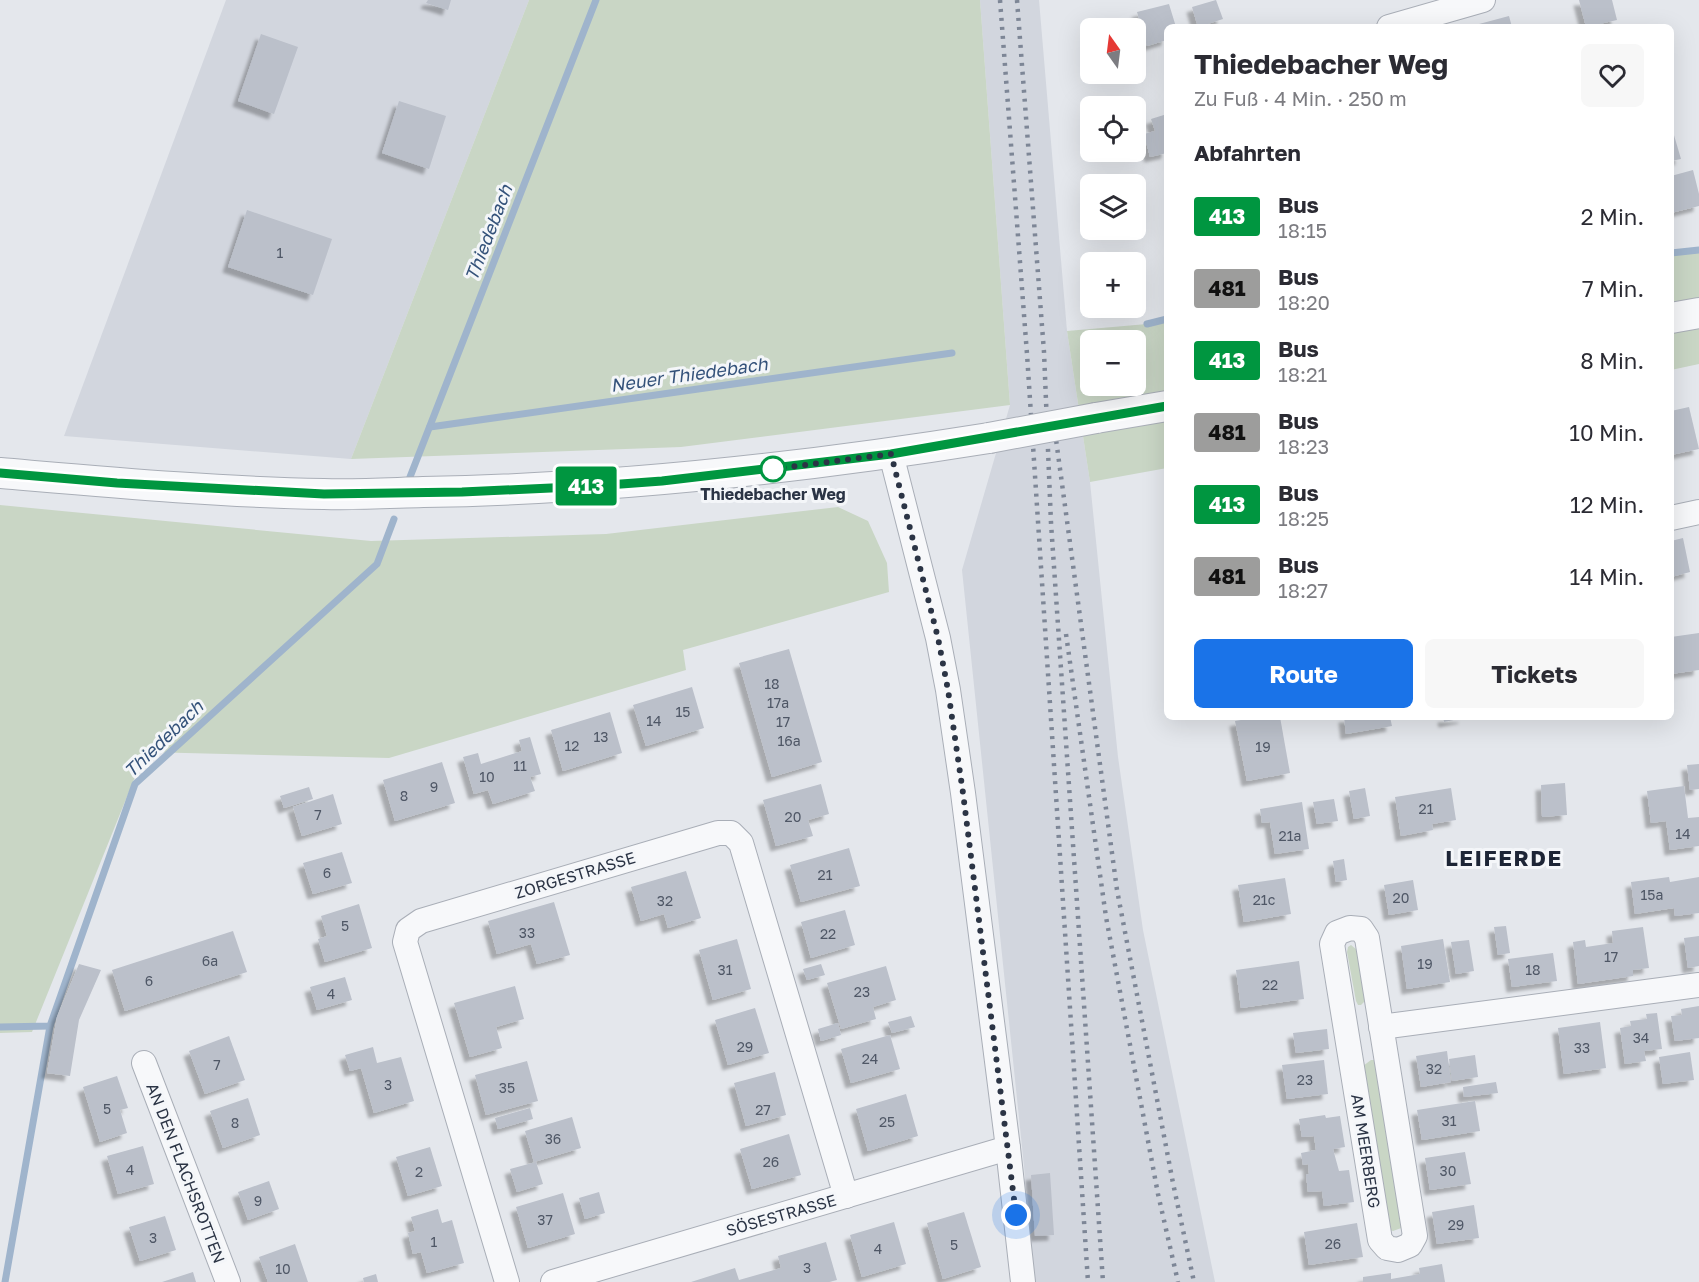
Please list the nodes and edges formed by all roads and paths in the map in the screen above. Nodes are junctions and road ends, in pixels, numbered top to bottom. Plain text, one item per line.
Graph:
1 (1483, 0) edge
2 (1399, 24) edge
3 (1699, 313) edge
4 (1674, 317) edge
5 (1164, 407) edge
6 (891, 454) junction
7 (0, 473) edge
8 (1699, 512) edge
9 (1674, 517) edge
10 (1699, 985) edge
11 (1382, 1027) junction
12 (144, 1063) dead end
13 (1008, 1148) junction
14 (846, 1196) junction
15 (228, 1282) edge
16 (507, 1282) edge
17 (553, 1282) edge
18 (1023, 1282) edge

1 - 2 street
3 - 4 street
5 - 6 street, bridge
6 - 7 street
6 - 13 street
8 - 9 street
10 - 11 street
11 - 11 street, AM MEERBERG
12 - 15 street, AN DEN FLACHSROTTEN
13 - 14 street, SÖSESTRASSE
13 - 18 street
14 - 16 street, ZORGESTRASSE
14 - 17 street, SÖSESTRASSE

